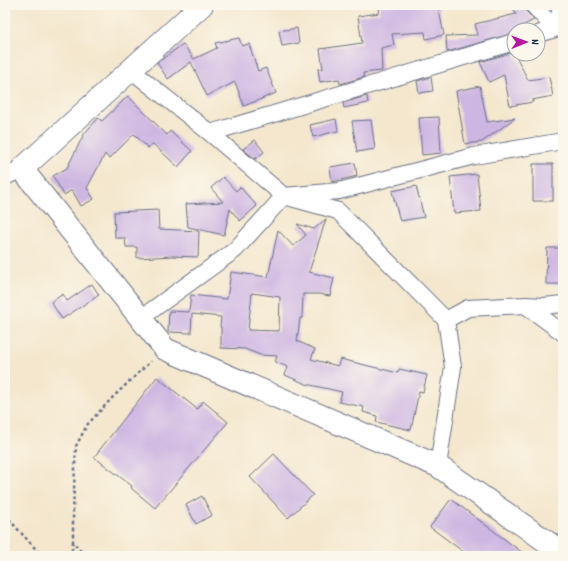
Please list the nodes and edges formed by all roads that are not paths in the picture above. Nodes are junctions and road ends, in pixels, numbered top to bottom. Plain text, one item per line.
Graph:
1 (202, 5) edge
2 (534, 5) edge
3 (562, 5) edge
4 (555, 29) junction
5 (546, 32) edge
6 (506, 44) edge
7 (131, 70) junction
8 (210, 133) junction
9 (563, 141) edge
10 (14, 173) edge
11 (284, 196) junction
12 (563, 304) edge
13 (525, 306) junction
14 (141, 318) junction
15 (446, 320) junction
16 (563, 333) edge
17 (438, 466) junction
18 (563, 553) edge

1 - 7 street
2 - 4 street
3 - 4 street
4 - 5 street
6 - 8 street
7 - 8 street
7 - 10 street
8 - 11 street
9 - 11 street
10 - 14 street
11 - 14 street
11 - 15 street
12 - 13 street
13 - 15 street
13 - 16 street
14 - 17 street
15 - 17 street
17 - 18 street

